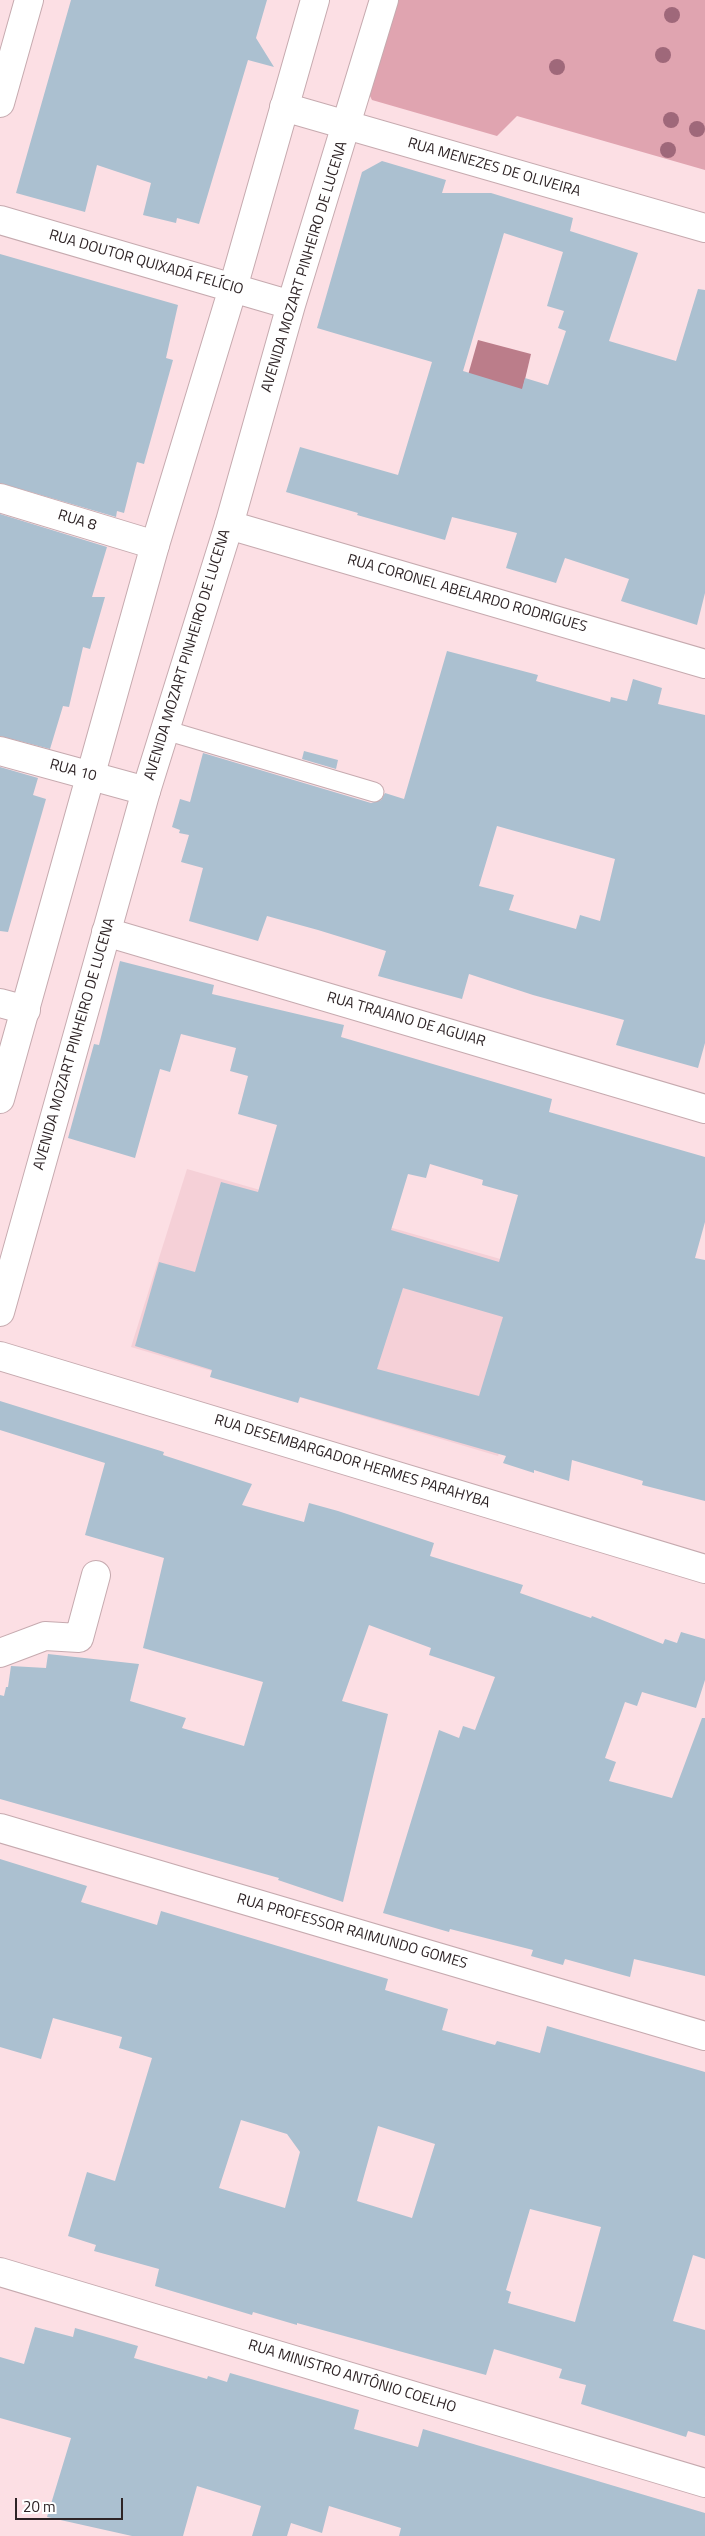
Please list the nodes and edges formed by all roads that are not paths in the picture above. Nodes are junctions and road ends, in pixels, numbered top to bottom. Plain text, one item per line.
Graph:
1 (29, 0) edge
2 (316, 0) edge
3 (384, 0) edge
4 (0, 103) edge
5 (284, 107) junction
6 (347, 126) junction
7 (0, 220) edge
8 (705, 228) edge
9 (233, 288) junction
10 (291, 305) junction
11 (0, 498) edge
12 (229, 525) junction
13 (155, 544) junction
14 (705, 664) edge
15 (165, 730) junction
16 (0, 750) edge
17 (90, 776) junction
18 (146, 791) junction
19 (374, 792) dead end
20 (106, 932) junction
21 (0, 1003) edge
22 (26, 1010) junction
23 (0, 1099) edge
24 (705, 1109) edge
25 (0, 1312) edge
26 (0, 1356) edge
27 (705, 1569) edge
28 (96, 1574) dead end
29 (0, 1653) edge
30 (0, 1828) edge
31 (705, 2036) edge
32 (0, 2272) edge
33 (705, 2483) edge

1 - 4 street
2 - 5 street
3 - 6 street, AVENIDA MOZART PINHEIRO DE LUCENA
5 - 6 street, RUA MENEZES DE OLIVEIRA
5 - 9 street
6 - 8 street, RUA MENEZES DE OLIVEIRA
6 - 10 street, AVENIDA MOZART PINHEIRO DE LUCENA
7 - 9 street, RUA DOUTOR QUIXADÁ FELÍCIO
9 - 10 street, RUA DOUTOR QUIXADÁ FELÍCIO
9 - 13 street
10 - 12 street, AVENIDA MOZART PINHEIRO DE LUCENA
11 - 13 street, RUA 8
12 - 14 street, RUA CORONEL ABELARDO RODRIGUES
12 - 15 street, AVENIDA MOZART PINHEIRO DE LUCENA
13 - 17 street
15 - 18 street, AVENIDA MOZART PINHEIRO DE LUCENA
15 - 19 lane
16 - 17 street, RUA 10
17 - 18 street, RUA 10
17 - 22 street
18 - 20 street, AVENIDA MOZART PINHEIRO DE LUCENA
20 - 24 street, RUA TRAJANO DE AGUIAR
20 - 25 street, AVENIDA MOZART PINHEIRO DE LUCENA
21 - 22 street
22 - 23 street
26 - 27 street, RUA DESEMBARGADOR HERMES PARAHYBA
28 - 29 street
30 - 31 street, RUA PROFESSOR RAIMUNDO GOMES
32 - 33 street, RUA MINISTRO ANTÔNIO COELHO

